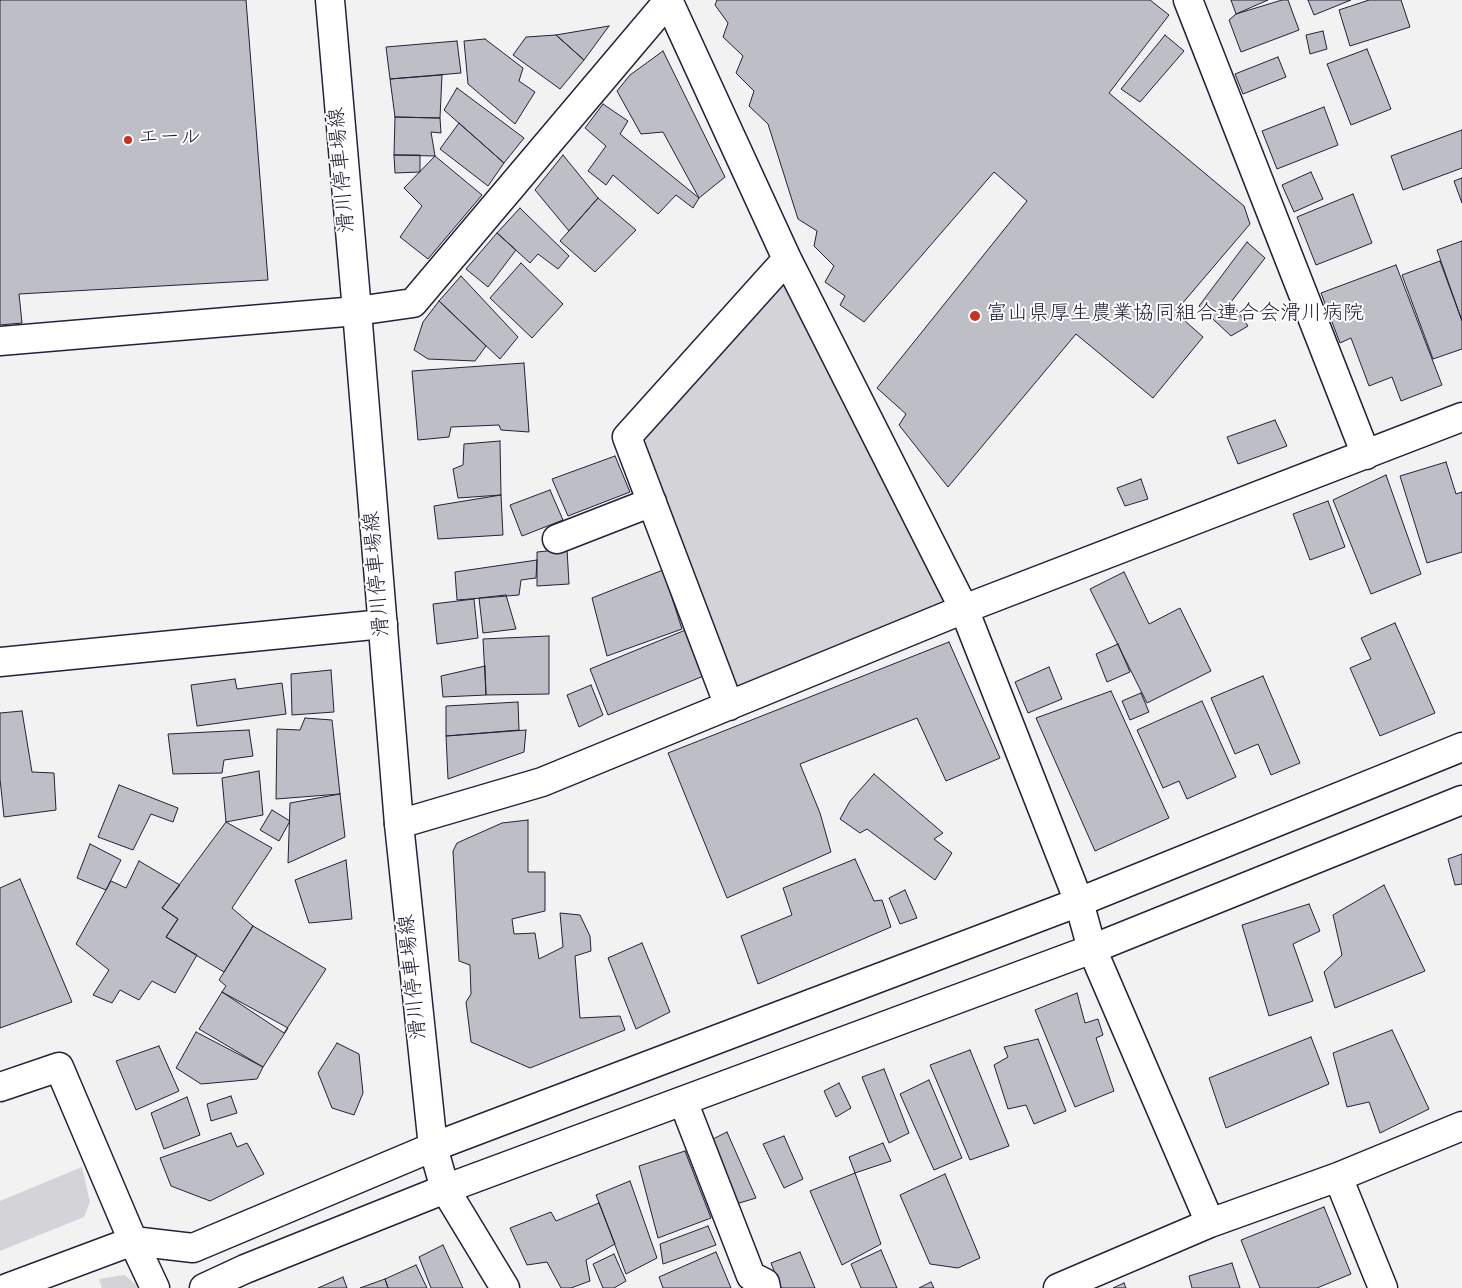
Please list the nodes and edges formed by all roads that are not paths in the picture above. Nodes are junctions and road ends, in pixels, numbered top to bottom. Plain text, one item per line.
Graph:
1 (330, 0) edge
2 (668, 0) edge
3 (1188, 0) edge
4 (787, 259) junction
5 (357, 311) junction
6 (0, 341) edge
7 (1462, 417) edge
8 (1366, 454) junction
9 (652, 502) junction
10 (557, 539) dead end
11 (964, 609) junction
12 (383, 624) junction
13 (0, 662) edge
14 (729, 706) junction
15 (1462, 747) edge
16 (1462, 800) edge
17 (399, 824) junction
18 (1079, 902) junction
19 (1092, 949) junction
20 (0, 1088) edge
21 (683, 1101) junction
22 (1462, 1126) edge
23 (433, 1147) junction
24 (1338, 1177) junction
25 (445, 1189) junction
26 (1210, 1223) junction
27 (133, 1241) junction
28 (6, 1288) edge
29 (155, 1288) edge
30 (204, 1288) edge
31 (505, 1288) edge
32 (766, 1288) edge
33 (1058, 1288) edge
34 (1383, 1288) edge

1 - 5 street, 滑川停車場線
2 - 4 street
2 - 5 street
3 - 8 street
4 - 9 street
4 - 11 street
5 - 6 street
5 - 12 street, 滑川停車場線
7 - 8 street
8 - 11 street
9 - 10 street
9 - 14 street
11 - 14 street
11 - 18 street
12 - 13 street
12 - 17 street, 滑川停車場線
14 - 17 street
15 - 18 street
16 - 19 street
17 - 23 street, 滑川停車場線
18 - 19 street
18 - 23 street
19 - 21 street
19 - 26 street
20 - 27 street
21 - 25 street
21 - 32 street
22 - 24 street
23 - 25 street, 滑川停車場線
23 - 27 street
24 - 26 street
24 - 34 street
25 - 30 street
25 - 31 street, 滑川停車場線
26 - 33 street
27 - 28 street
27 - 29 street

